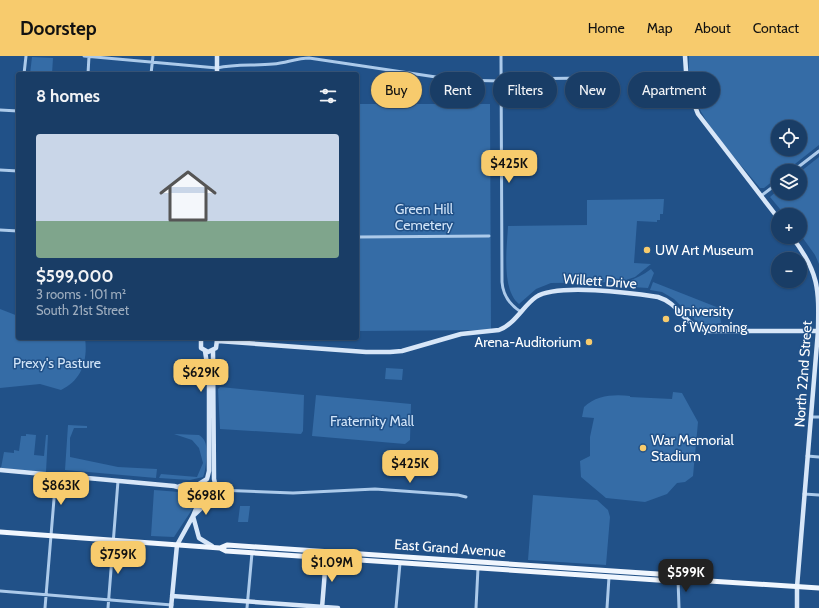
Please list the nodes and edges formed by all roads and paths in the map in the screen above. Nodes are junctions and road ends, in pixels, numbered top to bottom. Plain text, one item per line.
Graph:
1 (26, 56) edge
2 (84, 56) edge
3 (89, 56) edge
4 (153, 56) edge
5 (217, 56) edge
6 (501, 56) edge
7 (685, 56) edge
8 (152, 62) junction
9 (217, 68) junction
10 (24, 72) edge
11 (88, 72) edge
12 (151, 72) edge
13 (217, 72) edge
14 (501, 72) edge
15 (493, 80) edge
16 (501, 108) edge
17 (0, 110) edge
18 (16, 111) edge
19 (819, 151) edge
20 (802, 164) edge
21 (0, 170) edge
22 (16, 171) edge
23 (771, 188) edge
24 (761, 196) junction
25 (771, 209) edge
26 (0, 230) edge
27 (16, 232) edge
28 (489, 236) dead end
29 (359, 237) edge
30 (797, 244) edge
31 (521, 312) junction
32 (818, 331) edge
33 (201, 340) edge
34 (217, 340) edge
35 (228, 340) edge
36 (205, 351) junction
37 (213, 351) junction
38 (811, 417) junction
39 (819, 417) edge
40 (212, 432) junction
41 (807, 456) junction
42 (819, 457) edge
43 (0, 470) edge
44 (56, 475) junction
45 (118, 481) junction
46 (205, 481) junction
47 (199, 484) junction
48 (214, 484) junction
49 (178, 486) junction
50 (217, 490) junction
51 (196, 492) junction
52 (804, 494) junction
53 (819, 496) edge
54 (466, 497) dead end
55 (200, 499) junction
56 (208, 502) junction
57 (193, 516) junction
58 (0, 532) edge
59 (51, 536) junction
60 (113, 541) junction
61 (177, 545) junction
62 (220, 548) junction
63 (252, 553) junction
64 (326, 558) junction
65 (400, 563) junction
66 (478, 568) junction
67 (610, 577) junction
68 (678, 579) junction
69 (797, 587) junction
70 (819, 588) edge
71 (0, 591) edge
72 (46, 594) junction
73 (172, 596) junction
74 (108, 600) junction
75 (248, 602) junction
76 (172, 606) edge
77 (322, 607) edge
78 (45, 608) edge
79 (108, 608) edge
80 (247, 608) edge
81 (338, 608) edge
82 (396, 608) edge
83 (476, 608) edge
84 (607, 608) edge
85 (679, 608) edge
86 (797, 608) edge

1 - 10 street
2 - 3 street
3 - 8 street
3 - 11 street
4 - 8 street
5 - 9 street
6 - 14 street
7 - 24 street
8 - 9 street
8 - 12 street
9 - 13 street
9 - 15 street
16 - 31 street
17 - 18 street
19 - 20 street
21 - 22 street
23 - 24 street
24 - 25 street
26 - 27 street
28 - 29 street
30 - 32 street, North 22nd Street
31 - 32 street, Willett Drive
31 - 35 street, Willett Drive
32 - 38 street, North 22nd Street
33 - 36 street
34 - 37 street
36 - 37 street
36 - 40 street
37 - 40 street
38 - 39 street
38 - 41 street, North 22nd Street
40 - 46 street
40 - 48 street
41 - 42 street
41 - 52 street, North 22nd Street
43 - 44 street
44 - 45 street
44 - 59 street
45 - 49 street
45 - 60 street
46 - 47 street
46 - 48 street
47 - 49 street
47 - 51 street
48 - 50 street
49 - 51 street
50 - 54 street
50 - 56 street
51 - 55 street
52 - 53 street
52 - 69 street, North 22nd Street
55 - 56 street
55 - 57 street
56 - 57 street
57 - 61 street
57 - 62 street
58 - 59 main road, East Grand Avenue
59 - 60 main road, East Grand Avenue
59 - 72 street
60 - 61 main road, East Grand Avenue
60 - 74 street
61 - 62 main road, East Grand Avenue
61 - 73 street
62 - 63 main road, East Grand Avenue
62 - 68 main road, East Grand Avenue
63 - 64 main road, East Grand Avenue
63 - 75 street
64 - 65 main road, East Grand Avenue
64 - 77 street
65 - 66 main road, East Grand Avenue
65 - 82 street
66 - 67 main road, East Grand Avenue
66 - 83 street
67 - 68 main road, East Grand Avenue
67 - 84 street
68 - 69 main road, East Grand Avenue
68 - 85 street
69 - 70 main road, East Grand Avenue
69 - 86 street, North 22nd Street
71 - 72 street
72 - 74 street
72 - 78 street
73 - 75 street
73 - 76 street
74 - 76 street
74 - 79 street
75 - 77 street
75 - 80 street
77 - 81 street

